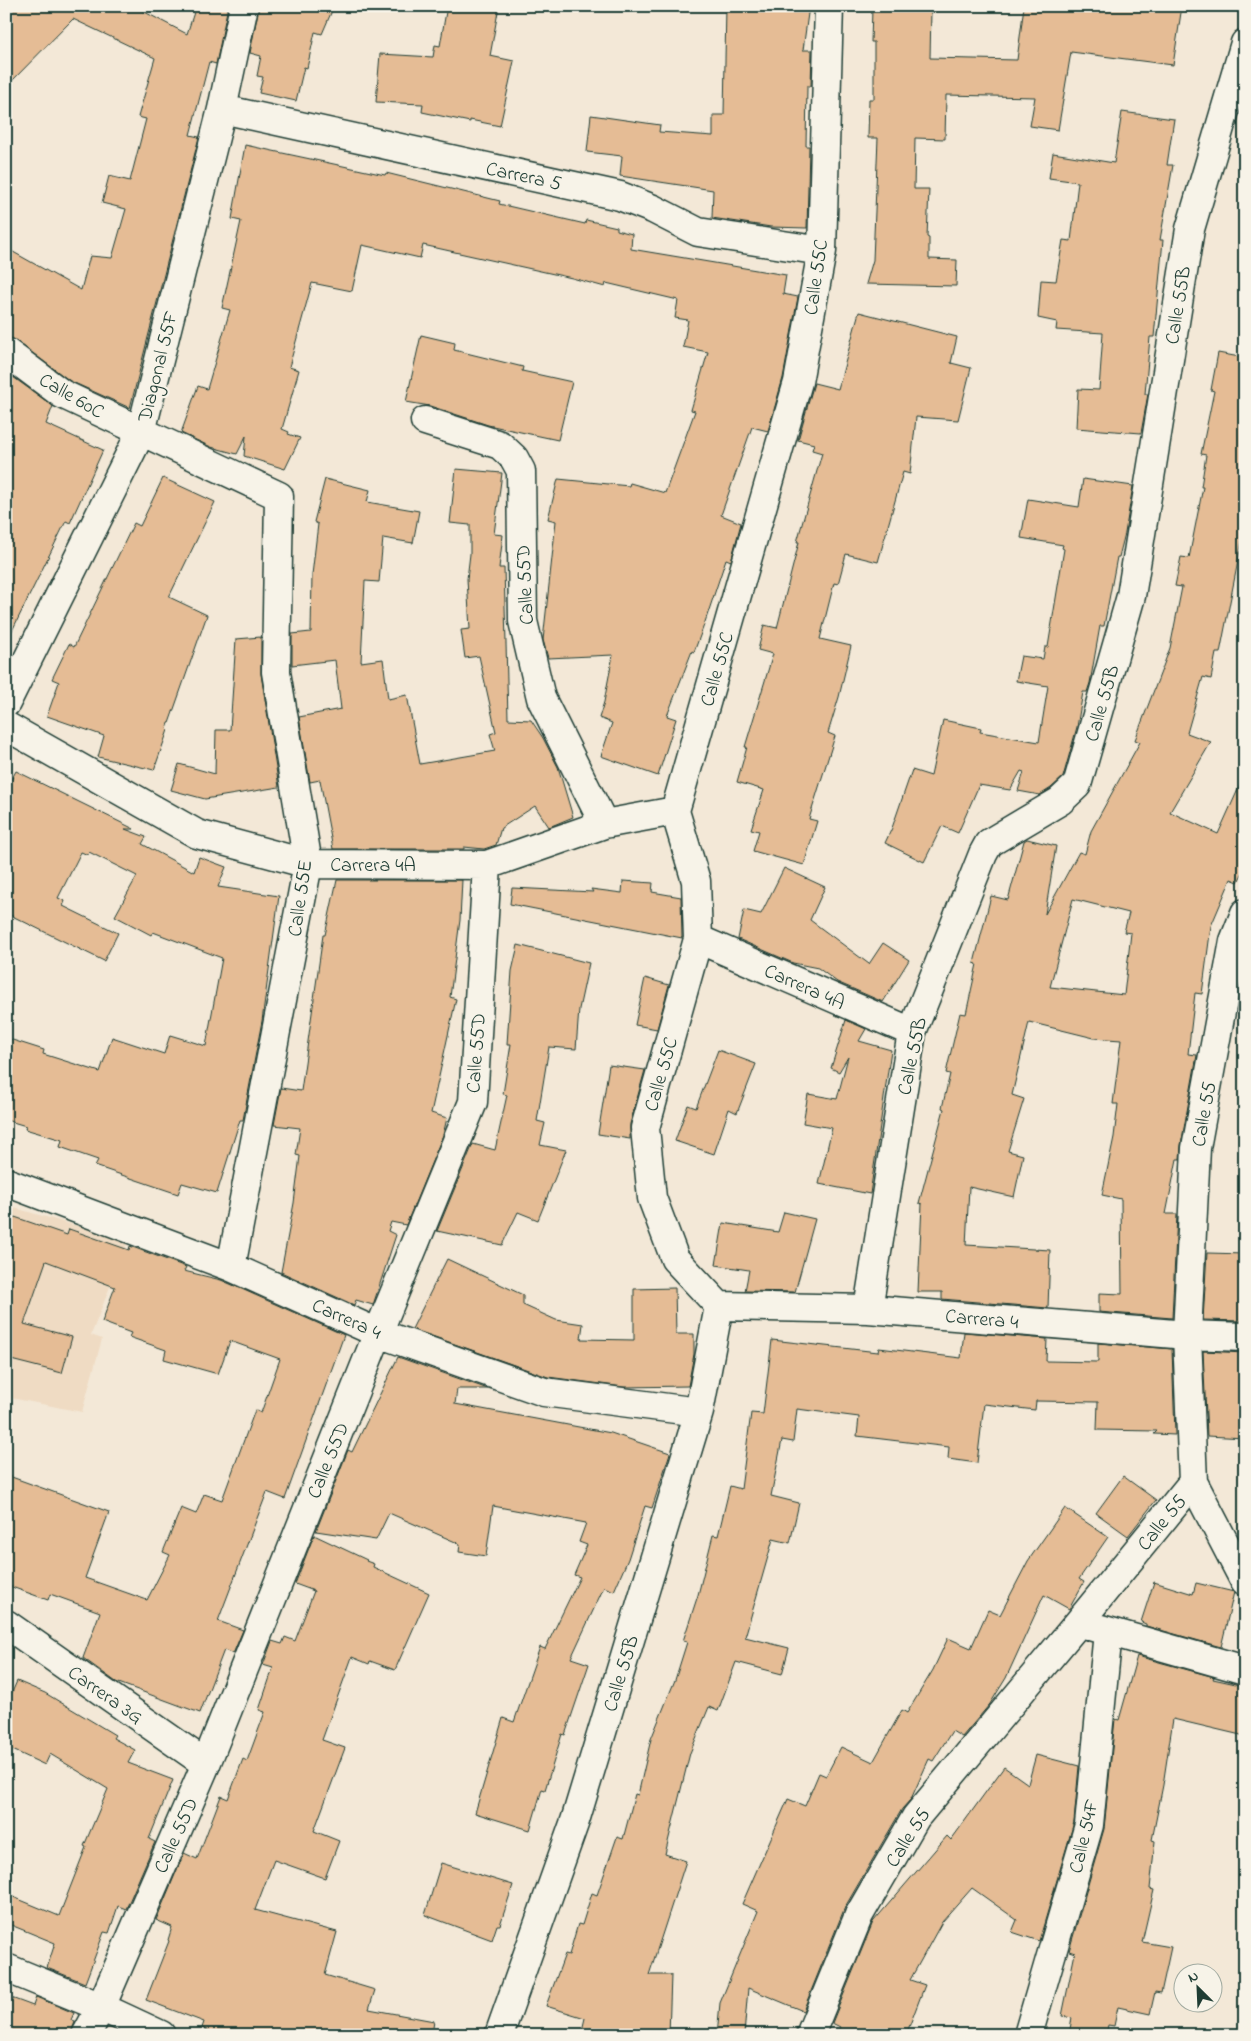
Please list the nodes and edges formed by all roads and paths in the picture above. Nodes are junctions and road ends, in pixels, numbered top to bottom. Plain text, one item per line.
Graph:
1 (244, 6) edge
2 (829, 6) edge
3 (1245, 43) edge
4 (222, 109) junction
5 (822, 251) junction
6 (6, 352) edge
7 (426, 421) dead end
8 (141, 432) junction
9 (279, 496) joint
10 (6, 703) edge
11 (6, 726) edge
12 (675, 811) junction
13 (604, 824) junction
14 (308, 864) junction
15 (487, 865) junction
16 (1245, 913) edge
17 (698, 939) junction
18 (912, 1032) junction
19 (6, 1182) edge
20 (232, 1267) junction
21 (719, 1306) junction
22 (868, 1309) junction
23 (378, 1333) junction
24 (1187, 1335) junction
25 (1245, 1337) edge
26 (699, 1412) junction
27 (1193, 1482) junction
28 (1245, 1582) edge
29 (1079, 1622) junction
30 (6, 1624) edge
31 (1108, 1632) junction
32 (1245, 1670) edge
33 (206, 1764) junction
34 (6, 1968) edge
35 (101, 2007) junction
36 (86, 2035) edge
37 (161, 2035) edge
38 (499, 2035) edge
39 (810, 2035) edge
40 (1028, 2035) edge

1 - 4 street, Diagonal 55F
2 - 5 street, Calle 55C
3 - 18 street, Calle 55B
4 - 5 street, Carrera 5
4 - 8 street, Diagonal 55F
5 - 12 street, Calle 55C
6 - 8 street, Calle 60C
7 - 13 street, Calle 55D
8 - 9 street, Calle 60C
8 - 10 street, Diagonal 55F
9 - 14 street, Calle 55E
11 - 14 street, Carrera 4A
12 - 13 street, Carrera 4A
12 - 17 street, Calle 55C
13 - 15 street, Carrera 4A
14 - 15 street, Carrera 4A
14 - 20 street, Calle 55E
15 - 23 street, Calle 55D
16 - 24 street, Calle 55
17 - 18 street, Carrera 4A
17 - 21 street, Calle 55C
18 - 22 street, Calle 55B
19 - 20 street, Carrera 4
20 - 23 street, Carrera 4
21 - 22 street, Carrera 4
21 - 26 street, Calle 55B
22 - 24 street, Carrera 4
23 - 26 street, Carrera 4
23 - 33 street, Calle 55D
24 - 25 street, Carrera 4
24 - 27 street, Calle 55
26 - 38 street, Calle 55B
27 - 28 street
27 - 29 street, Calle 55
29 - 31 street
29 - 39 street, Calle 55
30 - 33 street, Carrera 3G
31 - 32 street
31 - 40 street, Calle 54F
33 - 35 street, Calle 55D
34 - 35 street
35 - 36 street, Calle 55D
35 - 37 street

